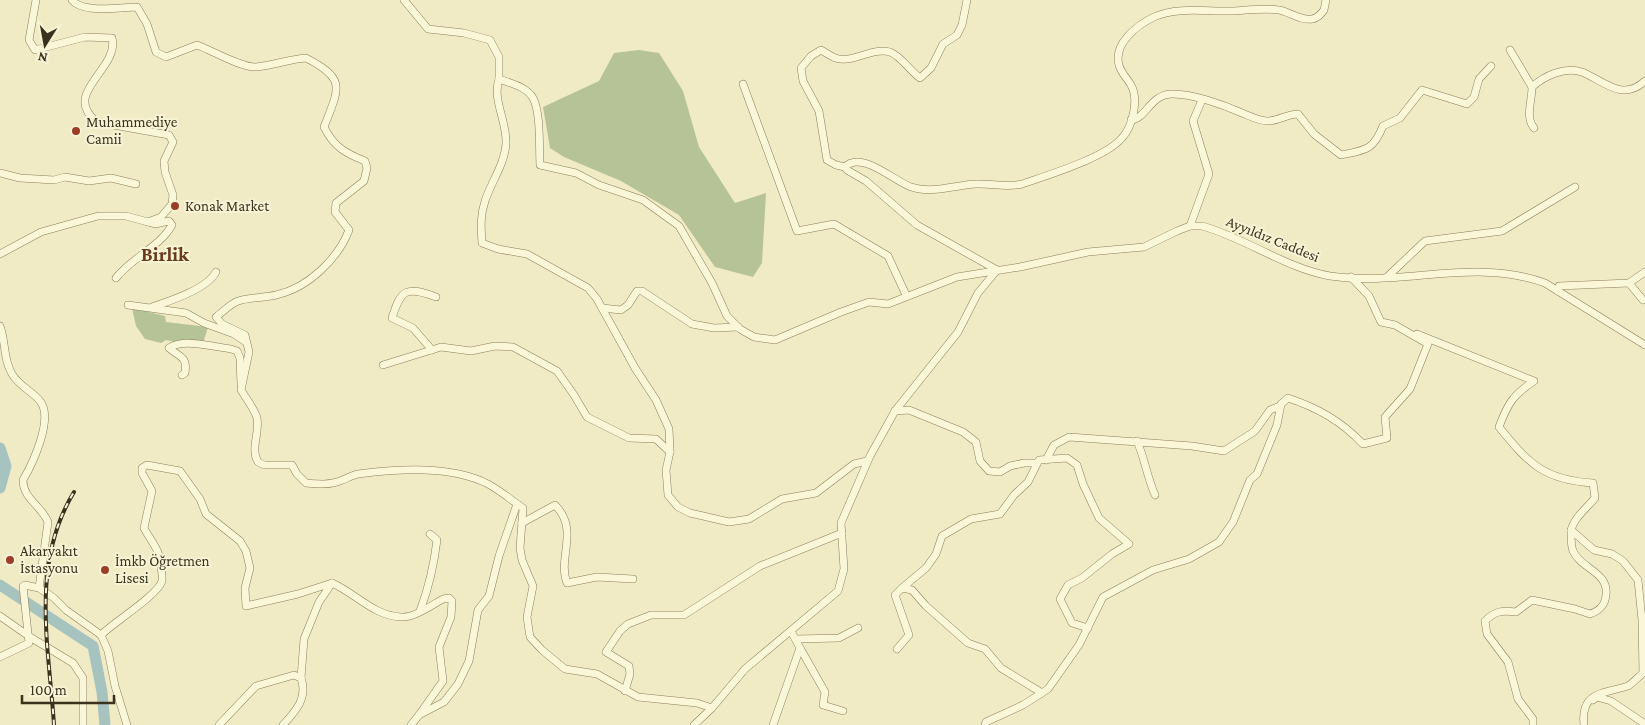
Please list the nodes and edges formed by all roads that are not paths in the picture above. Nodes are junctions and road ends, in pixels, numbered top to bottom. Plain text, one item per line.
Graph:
1 (36, 0) edge
2 (72, 0) edge
3 (404, 0) edge
4 (968, 0) edge
5 (1326, 0) edge
6 (1510, 50) dead end
7 (1492, 66) dead end
8 (499, 79) junction
9 (1645, 81) edge
10 (743, 84) dead end
11 (1532, 87) junction
12 (1202, 100) junction
13 (1131, 120) junction
14 (1534, 128) dead end
15 (845, 166) junction
16 (0, 173) edge
17 (136, 184) dead end
18 (1575, 187) dead end
19 (148, 222) junction
20 (1190, 226) junction
21 (0, 254) edge
22 (998, 270) junction
23 (216, 272) dead end
24 (1645, 272) edge
25 (1387, 277) junction
26 (116, 278) dead end
27 (1351, 278) junction
28 (1629, 283) junction
29 (1558, 290) junction
30 (906, 295) junction
31 (436, 297) dead end
32 (1643, 300) dead end
33 (128, 305) dead end
34 (152, 307) junction
35 (602, 308) junction
36 (0, 326) edge
37 (738, 327) junction
38 (1401, 328) junction
39 (246, 342) junction
40 (1645, 346) edge
41 (432, 350) junction
42 (383, 365) dead end
43 (182, 375) dead end
44 (241, 390) junction
45 (1280, 406) junction
46 (895, 411) junction
47 (1137, 441) junction
48 (670, 452) junction
49 (1046, 460) junction
50 (867, 461) junction
51 (1037, 463) junction
52 (1155, 496) dead end
53 (517, 504) junction
54 (522, 523) junction
55 (1571, 530) junction
56 (842, 533) junction
57 (430, 534) dead end
58 (633, 579) dead end
59 (332, 583) junction
60 (38, 588) junction
61 (902, 588) junction
62 (420, 611) junction
63 (0, 616) edge
64 (858, 628) dead end
65 (1088, 628) junction
66 (791, 631) junction
67 (102, 635) junction
68 (30, 638) junction
69 (796, 639) junction
70 (800, 648) junction
71 (897, 649) dead end
72 (0, 657) edge
73 (301, 678) junction
74 (625, 691) junction
75 (1042, 693) junction
76 (1586, 704) junction
77 (712, 708) junction
78 (843, 711) dead end
79 (419, 714) junction
80 (1645, 724) edge
81 (83, 725) edge
82 (127, 725) edge
83 (219, 725) edge
84 (283, 725) edge
85 (411, 725) edge
86 (694, 725) edge
87 (773, 725) edge
88 (985, 725) edge
89 (1533, 725) edge
90 (1584, 725) edge

1 - 19 street
2 - 39 street
3 - 8 street
4 - 15 street
5 - 13 street
6 - 11 street
7 - 12 street
8 - 35 street
8 - 37 street
9 - 11 street
10 - 30 street
11 - 14 street
12 - 13 street
12 - 20 street
13 - 15 street
15 - 22 street
16 - 17 street
18 - 25 street
19 - 21 street
19 - 26 street
20 - 22 street
20 - 27 street, Ayyıldız Caddesi
22 - 30 street
22 - 46 street
23 - 34 street
24 - 28 street
25 - 27 street, Ayyıldız Caddesi
25 - 29 street, Ayyıldız Caddesi
27 - 38 street
28 - 29 street
28 - 32 street
29 - 40 street, Ayyıldız Caddesi
30 - 37 street
31 - 41 street
33 - 34 street
34 - 39 street
35 - 37 street
35 - 48 street
36 - 60 street
38 - 45 street
38 - 55 street
39 - 44 street
41 - 42 street
41 - 48 street
43 - 44 street
44 - 53 street
45 - 47 street
45 - 65 street
46 - 50 street
46 - 51 street
47 - 49 street
47 - 52 street
48 - 50 street
49 - 51 street
49 - 65 street
50 - 56 street
51 - 61 street
53 - 54 street
53 - 79 street
54 - 58 street
54 - 74 street
55 - 76 street
55 - 89 street
56 - 66 street
56 - 74 street
57 - 62 street
59 - 62 street
59 - 67 street
59 - 73 street
60 - 67 street
60 - 68 street
61 - 71 street
61 - 75 street
62 - 79 street
63 - 68 street
64 - 69 street
65 - 75 street
66 - 69 street
66 - 77 street
67 - 82 street
68 - 72 street
68 - 81 street
69 - 70 street
70 - 78 street
70 - 87 street
73 - 83 street
73 - 84 street
74 - 77 street
75 - 88 street
76 - 80 street
76 - 90 street
77 - 86 street
79 - 85 street

